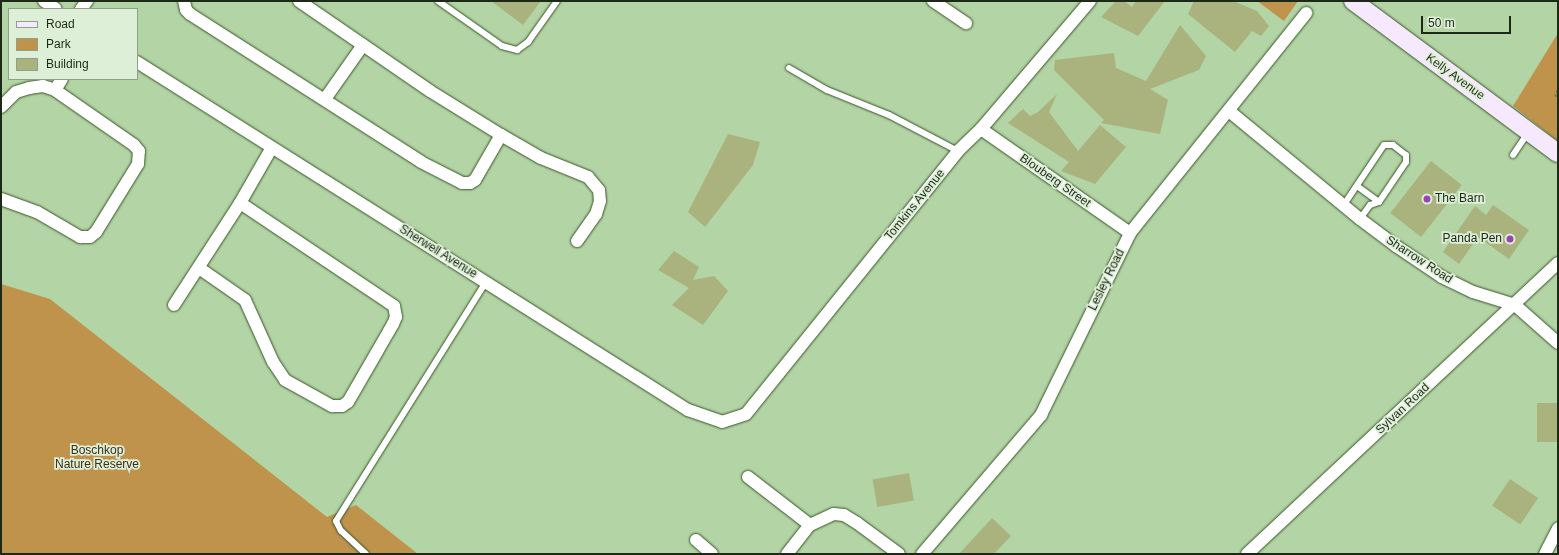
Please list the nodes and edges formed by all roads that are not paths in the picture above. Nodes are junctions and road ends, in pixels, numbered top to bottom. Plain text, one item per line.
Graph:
1 (44, 1) edge
2 (184, 1) edge
3 (299, 1) edge
4 (438, 1) edge
5 (557, 1) edge
6 (933, 1) edge
7 (1090, 1) edge
8 (1353, 1) edge
9 (54, 8) edge
10 (1306, 13) dead end
11 (966, 23) dead end
12 (362, 45) junction
13 (138, 63) edge
14 (789, 68) dead end
15 (61, 80) edge
16 (55, 90) junction
17 (325, 99) junction
18 (1, 107) edge
19 (1229, 111) junction
20 (981, 129) junction
21 (1529, 131) junction
22 (501, 136) junction
23 (271, 148) junction
24 (958, 151) junction
25 (1558, 152) edge
26 (1513, 155) dead end
27 (1357, 186) junction
28 (1, 199) edge
29 (1379, 202) junction
30 (240, 203) junction
31 (1343, 206) junction
32 (1360, 220) junction
33 (1130, 233) junction
34 (577, 241) dead end
35 (1558, 263) edge
36 (199, 268) junction
37 (486, 282) junction
38 (174, 305) dead end
39 (1515, 305) junction
40 (1558, 343) edge
41 (746, 414) joint
42 (748, 476) dead end
43 (810, 525) junction
44 (1558, 528) edge
45 (696, 540) dead end
46 (366, 554) edge
47 (712, 554) edge
48 (787, 554) edge
49 (899, 554) edge
50 (922, 554) edge
51 (1247, 554) edge
52 (1545, 554) edge

1 - 9 street
2 - 17 street
3 - 12 street
4 - 5 lane
6 - 11 street
7 - 20 street, Tomkins Avenue
8 - 21 street, Kelly Avenue
10 - 19 street, Lesley Road
12 - 17 street
12 - 22 street
13 - 23 street, Sherwell Avenue
14 - 24 lane
15 - 16 street
16 - 18 street
16 - 28 street
17 - 22 street
19 - 31 street, Sharrow Road
19 - 33 street, Lesley Road
20 - 24 street, Tomkins Avenue
20 - 33 street, Blouberg Street
21 - 25 street, Kelly Avenue
21 - 26 lane
22 - 34 street
23 - 30 street
23 - 37 street, Sherwell Avenue
24 - 41 street, Tomkins Avenue
27 - 29 lane
27 - 29 lane
27 - 31 lane
29 - 32 lane
30 - 36 street
30 - 36 street
31 - 32 street, Sharrow Road
32 - 39 street, Sharrow Road
33 - 50 street, Lesley Road
35 - 39 street, Sylvan Road
36 - 38 street
37 - 41 street, Sherwell Avenue
37 - 46 lane
39 - 40 street, Sharrow Road
39 - 51 street, Sylvan Road
42 - 43 street
43 - 48 street
43 - 49 street
44 - 52 street
45 - 47 street

